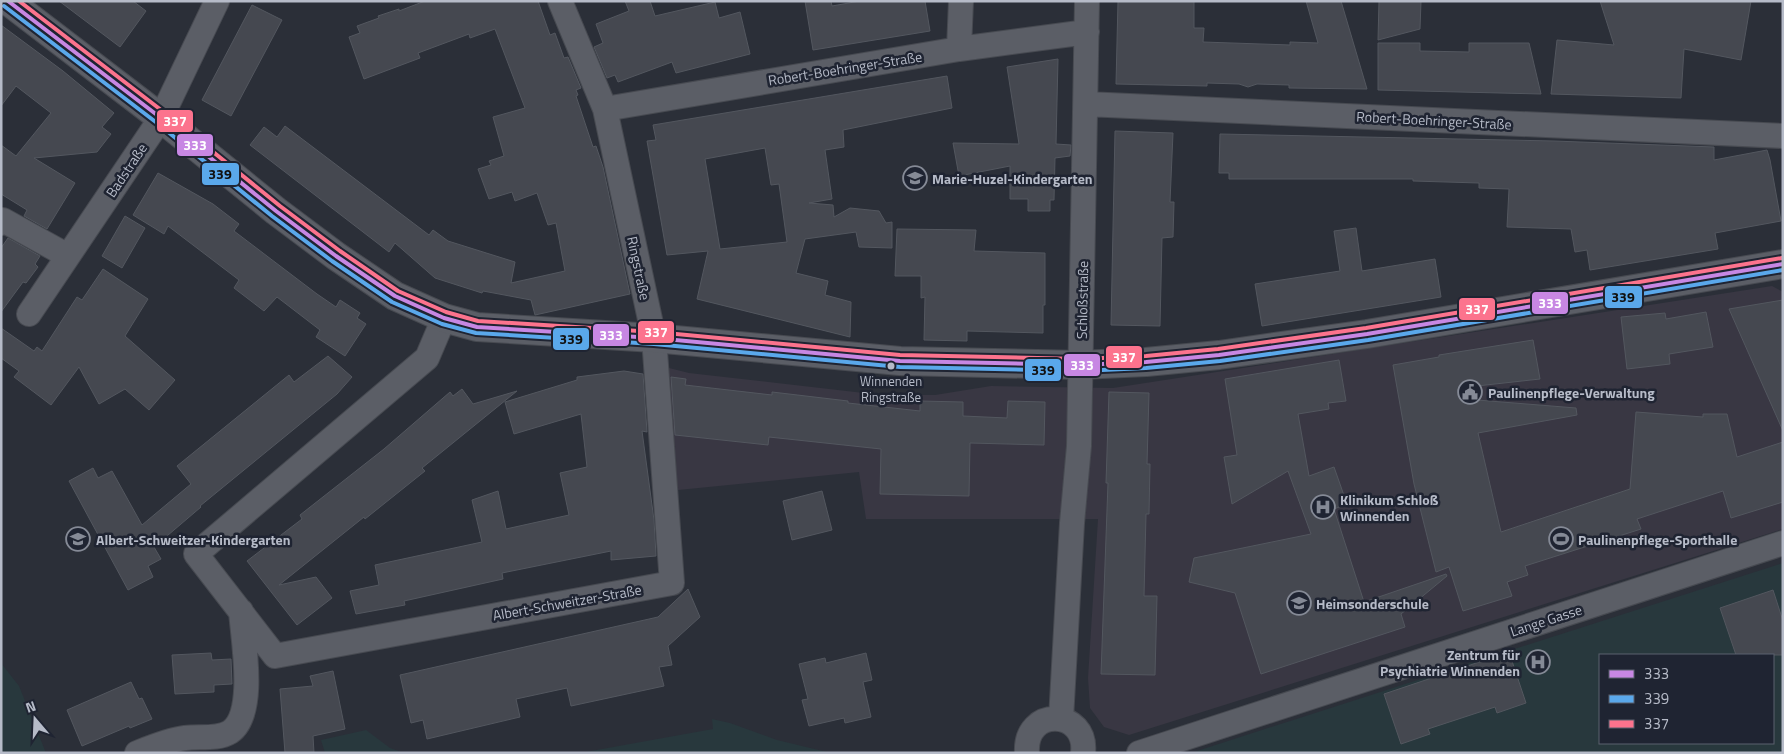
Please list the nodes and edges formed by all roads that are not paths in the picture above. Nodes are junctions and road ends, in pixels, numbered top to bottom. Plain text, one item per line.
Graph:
1 (8, 1) edge
2 (217, 1) edge
3 (560, 1) edge
4 (962, 1) edge
5 (1088, 1) edge
6 (1087, 32) junction
7 (959, 49) junction
8 (1086, 104) junction
9 (604, 109) junction
10 (161, 118) junction
11 (1783, 136) edge
12 (1, 223) edge
13 (68, 256) junction
14 (1783, 264) edge
15 (29, 314) dead end
16 (444, 318) junction
17 (654, 338) junction
18 (1080, 365) junction
19 (1783, 543) edge
20 (241, 611) junction
21 (1061, 719) junction
22 (138, 753) edge
23 (1026, 753) edge
24 (1083, 753) edge
25 (1139, 753) edge

1 - 10 street
2 - 10 street, Badstraße
3 - 9 street, Ringstraße
4 - 7 street
5 - 6 street, Schloßstraße
6 - 7 street, Robert-Boehringer-Straße
6 - 8 street, Schloßstraße
7 - 9 street, Robert-Boehringer-Straße
8 - 11 street, Robert-Boehringer-Straße
8 - 18 street, Schloßstraße
9 - 17 street, Ringstraße
10 - 13 street, Badstraße
10 - 16 street
12 - 13 street
13 - 15 street, Badstraße
14 - 18 street
16 - 17 street
16 - 20 street, Albert-Schweitzer-Straße
17 - 18 street
17 - 20 street, Albert-Schweitzer-Straße
18 - 21 street, Schloßstraße
19 - 25 street, Lange Gasse
20 - 22 street
21 - 23 street
21 - 24 street

